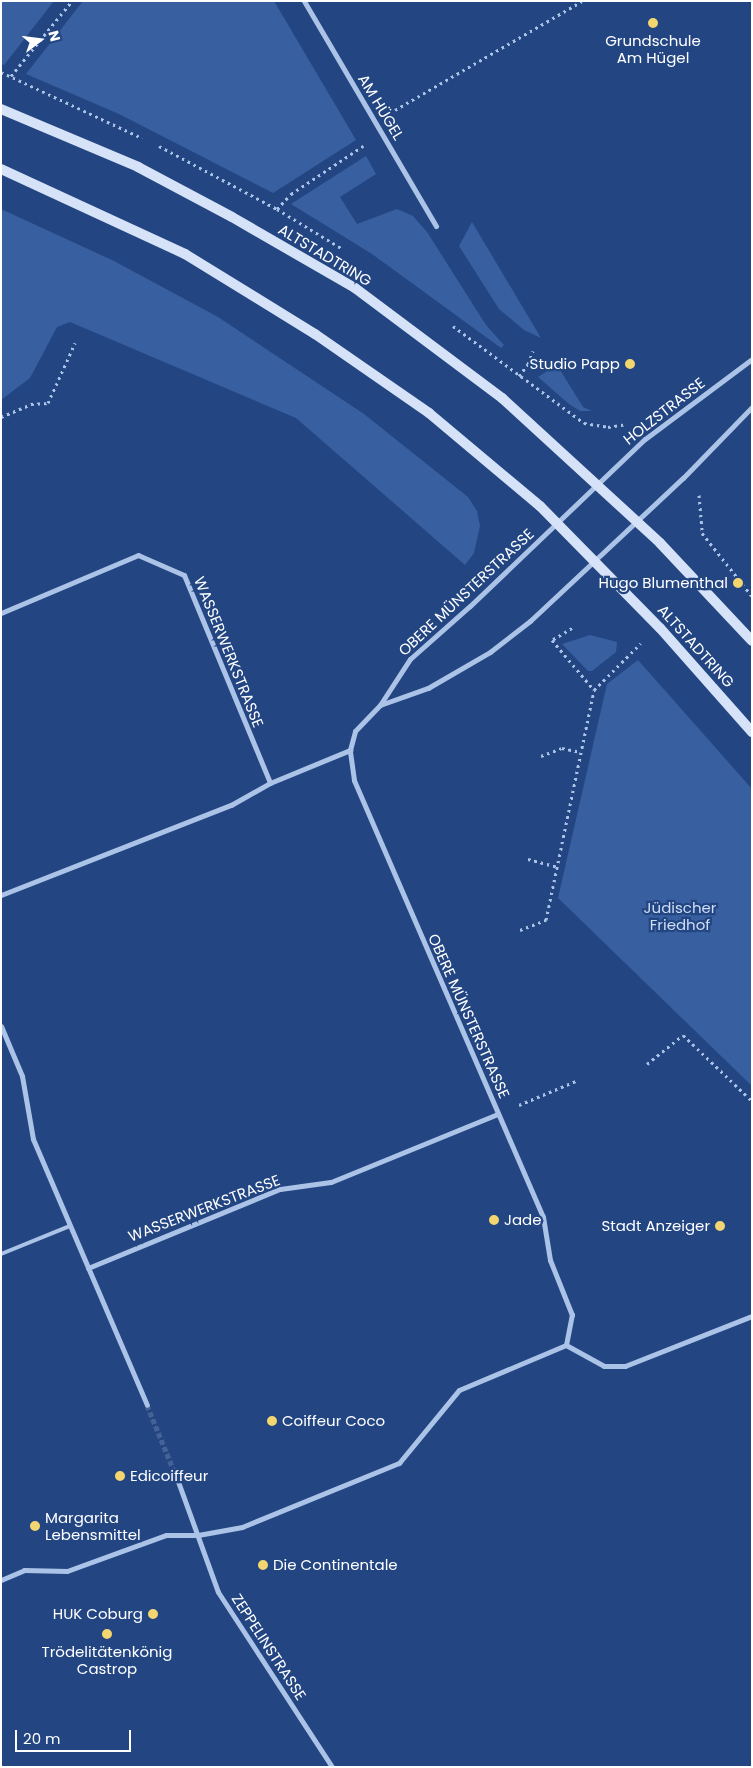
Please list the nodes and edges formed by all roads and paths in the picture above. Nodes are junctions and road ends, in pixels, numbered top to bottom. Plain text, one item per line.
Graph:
1 (72, 1) edge
2 (304, 1) edge
3 (582, 1) edge
4 (1, 72) edge
5 (1, 109) edge
6 (375, 121) junction
7 (383, 135) junction
8 (1, 169) edge
9 (277, 208) dead end
10 (436, 226) dead end
11 (75, 343) dead end
12 (533, 351) dead end
13 (752, 359) edge
14 (519, 375) dead end
15 (752, 407) edge
16 (1, 417) edge
17 (596, 486) junction
18 (637, 521) junction
19 (556, 524) junction
20 (594, 561) junction
21 (725, 566) dead end
22 (752, 596) edge
23 (1, 613) edge
24 (572, 628) dead end
25 (660, 628) junction
26 (752, 641) edge
27 (594, 690) junction
28 (380, 705) junction
29 (752, 732) edge
30 (350, 750) junction
31 (581, 752) junction
32 (541, 756) dead end
33 (270, 783) junction
34 (528, 859) dead end
35 (558, 867) junction
36 (1, 895) edge
37 (520, 930) dead end
38 (1, 1026) edge
39 (646, 1064) dead end
40 (576, 1081) dead end
41 (752, 1101) edge
42 (498, 1114) junction
43 (70, 1226) junction
44 (1, 1254) edge
45 (88, 1268) junction
46 (752, 1316) edge
47 (566, 1345) junction
48 (147, 1405) tunnel mouth
49 (176, 1476) tunnel mouth
50 (198, 1535) junction
51 (1, 1580) edge
52 (332, 1767) edge

1 - 4 path
2 - 6 street, AM HÜGEL
3 - 6 path
5 - 17 main road, ALTSTADTRING
6 - 7 street, AM HÜGEL
7 - 9 path
7 - 10 street, AM HÜGEL
8 - 19 main road, ALTSTADTRING
11 - 16 path
12 - 14 path
13 - 17 street, HOLZSTRASSE
15 - 18 street
17 - 18 main road, ALTSTADTRING
17 - 19 street
18 - 20 street
18 - 26 main road, ALTSTADTRING
19 - 20 main road, ALTSTADTRING
19 - 28 street, OBERE MÜNSTERSTRASSE
20 - 25 main road, ALTSTADTRING
20 - 28 street, OBERE MÜNSTERSTRASSE
21 - 22 path
23 - 33 street, WASSERWERKSTRASSE
24 - 27 path
25 - 27 path
25 - 29 main road, ALTSTADTRING
27 - 31 path
28 - 30 street, OBERE MÜNSTERSTRASSE
30 - 33 street
30 - 42 street, OBERE MÜNSTERSTRASSE
31 - 32 path
31 - 35 path
33 - 36 street
34 - 35 path
35 - 37 path
38 - 43 street
39 - 41 path
40 - 42 path
42 - 45 street, WASSERWERKSTRASSE
42 - 47 street, OBERE MÜNSTERSTRASSE
43 - 44 lane
43 - 45 street
45 - 48 street
46 - 47 street
47 - 50 street
49 - 50 street
50 - 51 street
50 - 52 street, ZEPPELINSTRASSE

